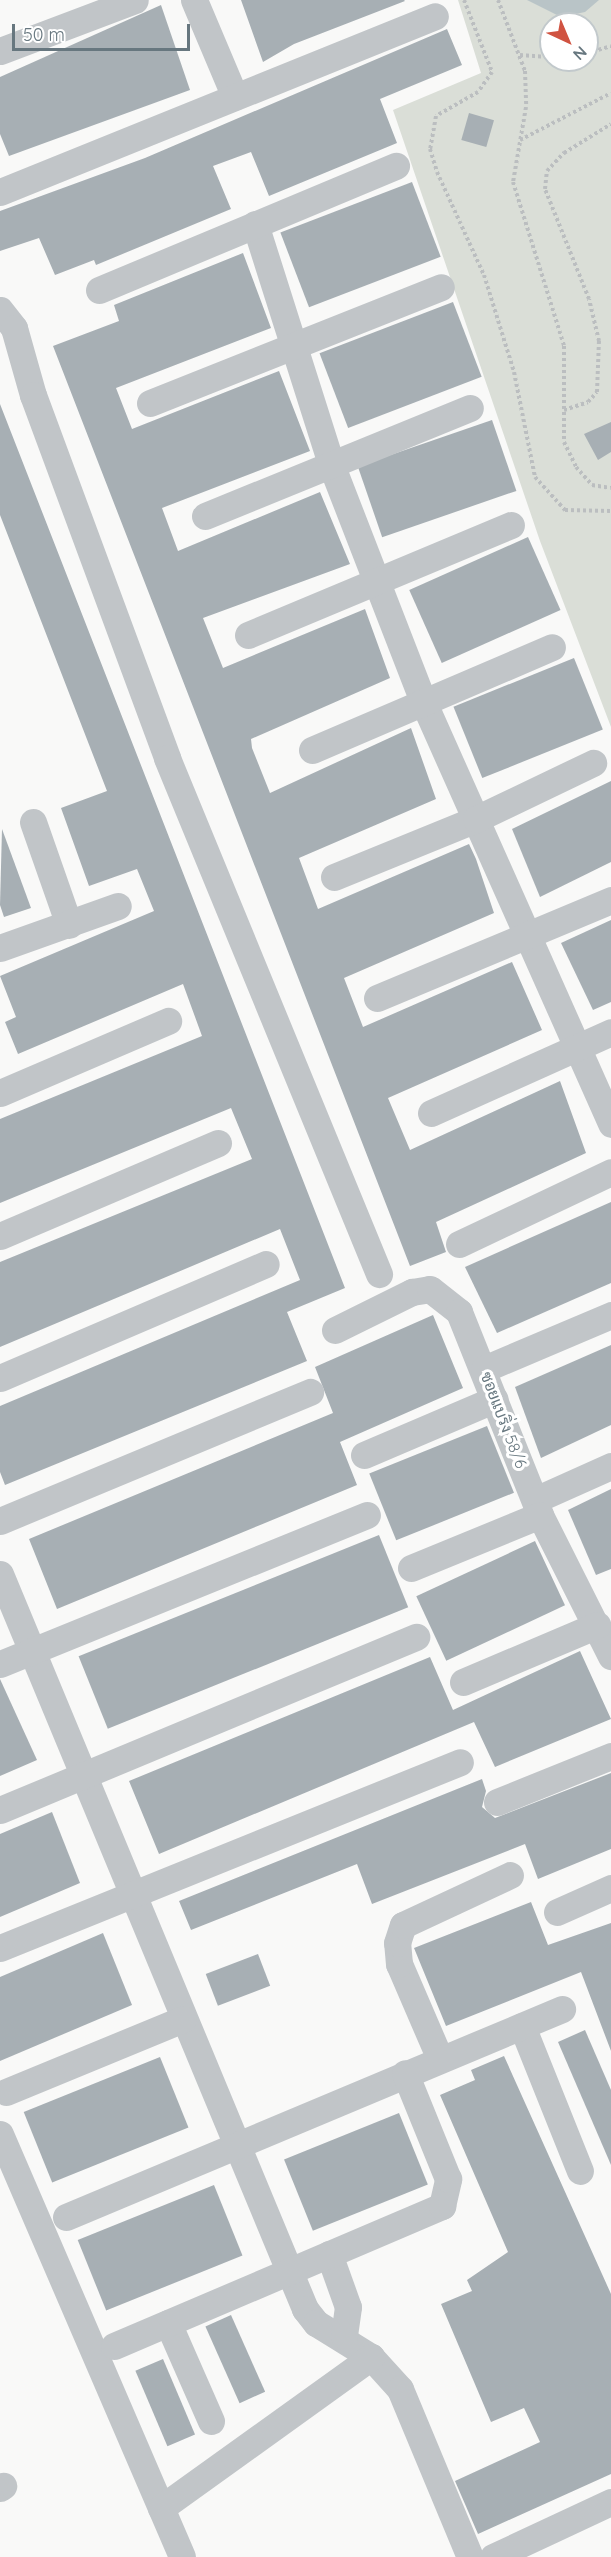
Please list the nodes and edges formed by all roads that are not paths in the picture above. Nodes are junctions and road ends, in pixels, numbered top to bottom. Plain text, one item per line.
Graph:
1 (135, 0) edge
2 (194, 0) edge
3 (435, 16) dead end
4 (0, 51) edge
5 (235, 97) junction
6 (396, 166) dead end
7 (0, 192) edge
8 (255, 224) junction
9 (441, 287) dead end
10 (99, 290) dead end
11 (0, 310) edge
12 (293, 347) junction
13 (150, 403) dead end
14 (470, 408) dead end
15 (331, 464) junction
16 (205, 516) dead end
17 (512, 525) dead end
18 (379, 580) junction
19 (249, 635) dead end
20 (552, 647) dead end
21 (423, 701) junction
22 (312, 750) dead end
23 (593, 763) dead end
24 (476, 819) junction
25 (33, 822) dead end
26 (334, 877) dead end
27 (611, 900) edge
28 (118, 906) dead end
29 (69, 925) junction
30 (530, 935) junction
31 (0, 948) edge
32 (377, 998) dead end
33 (168, 1021) dead end
34 (611, 1032) edge
35 (575, 1046) junction
36 (0, 1093) edge
37 (431, 1113) dead end
38 (611, 1124) edge
39 (218, 1143) dead end
40 (611, 1172) edge
41 (0, 1236) edge
42 (459, 1244) dead end
43 (266, 1264) dead end
44 (379, 1274) dead end
45 (611, 1315) edge
46 (335, 1330) dead end
47 (484, 1369) junction
48 (0, 1378) edge
49 (310, 1392) dead end
50 (495, 1399) junction
51 (364, 1455) dead end
52 (611, 1466) edge
53 (538, 1507) junction
54 (367, 1515) dead end
55 (0, 1521) edge
56 (411, 1568) dead end
57 (0, 1574) edge
58 (600, 1614) edge
59 (416, 1637) dead end
60 (33, 1651) junction
61 (611, 1656) edge
62 (0, 1664) edge
63 (463, 1682) dead end
64 (611, 1756) edge
65 (460, 1762) dead end
66 (86, 1777) junction
67 (497, 1802) dead end
68 (0, 1810) edge
69 (510, 1875) dead end
70 (611, 1888) edge
71 (135, 1897) junction
72 (557, 1912) dead end
73 (0, 1948) edge
74 (562, 2008) dead end
75 (183, 2019) junction
76 (522, 2026) junction
77 (440, 2059) junction
78 (405, 2073) junction
79 (6, 2092) dead end
80 (0, 2134) edge
81 (236, 2144) junction
82 (580, 2171) dead end
83 (66, 2217) dead end
84 (329, 2254) junction
85 (288, 2271) junction
86 (168, 2323) junction
87 (344, 2336) junction
88 (114, 2346) dead end
89 (372, 2357) junction
90 (211, 2421) dead end
91 (611, 2502) edge
92 (161, 2508) junction
93 (182, 2557) edge
94 (470, 2557) edge
95 (493, 2557) edge

1 - 4 street
2 - 5 street
3 - 5 street
5 - 7 street
6 - 8 street
8 - 10 street
8 - 12 street
9 - 12 street
11 - 44 street
12 - 13 street
12 - 15 street
14 - 15 street
15 - 16 street
15 - 18 street
17 - 18 street
18 - 19 street
18 - 21 street
20 - 21 street
21 - 22 street
21 - 24 street
23 - 24 street
24 - 26 street
24 - 30 street
25 - 29 street
27 - 30 street
28 - 29 street
29 - 31 street
30 - 32 street
30 - 35 street
33 - 36 street
34 - 35 street
35 - 37 street
35 - 38 street
39 - 41 street
40 - 42 street
43 - 48 street
45 - 47 street
46 - 47 street, ซอยแบริ่ง 58/6
47 - 50 street, ซอยแบริ่ง 58/6
49 - 55 street
50 - 51 street
50 - 53 street, ซอยแบริ่ง 58/6
52 - 53 street
53 - 56 street
53 - 58 street, ซอยแบริ่ง 58/6
54 - 60 street
57 - 60 street
58 - 61 street, ซอยแบริ่ง 58/6
58 - 63 street
59 - 66 street
60 - 62 street
60 - 66 street
64 - 67 street
65 - 71 street
66 - 68 street
66 - 71 street
69 - 77 street
70 - 72 street
71 - 73 street
71 - 75 street
74 - 76 street
75 - 79 street
75 - 81 street
76 - 77 street
76 - 82 street
77 - 78 street
78 - 81 street
78 - 84 street
80 - 92 street
81 - 83 street
81 - 85 street
84 - 85 street
84 - 87 street
85 - 86 street
85 - 87 street
86 - 88 street
86 - 90 street
87 - 89 street
89 - 92 street
89 - 94 street
91 - 95 street
92 - 93 street

